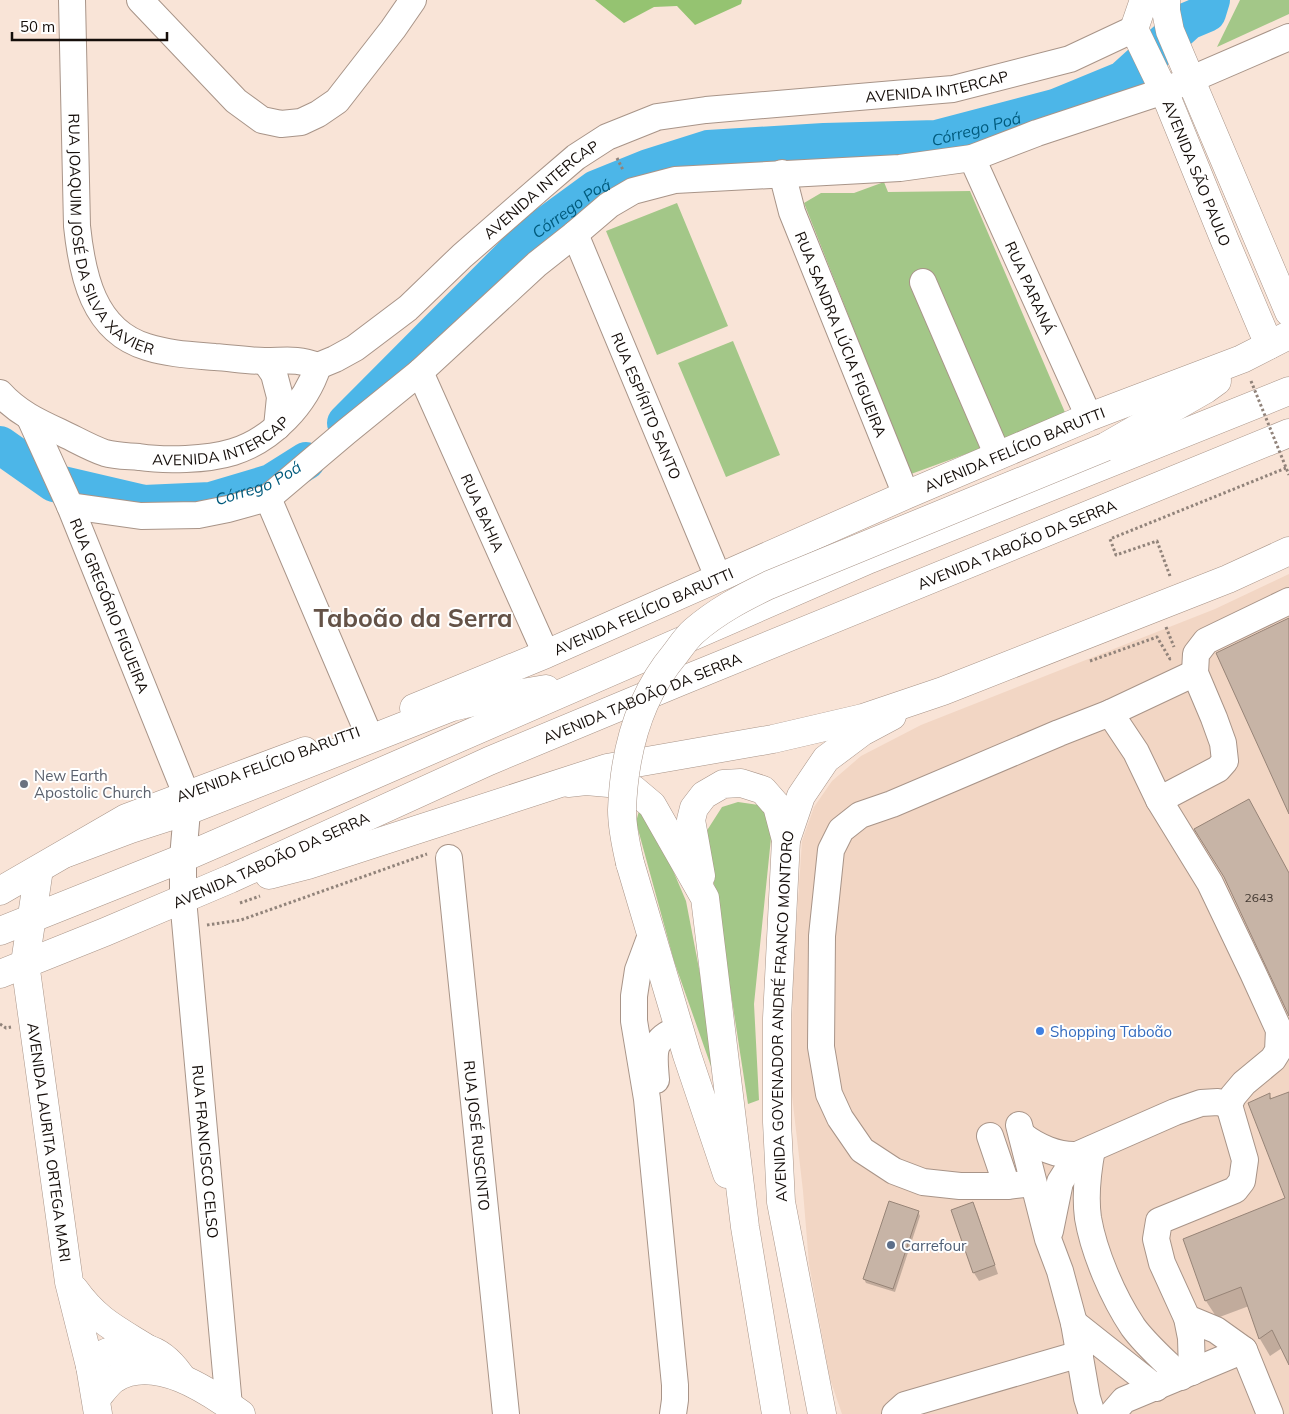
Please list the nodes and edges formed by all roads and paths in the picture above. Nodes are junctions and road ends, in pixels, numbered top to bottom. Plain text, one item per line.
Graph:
1 (72, 0) edge
2 (140, 0) edge
3 (404, 0) edge
4 (413, 0) edge
5 (1163, 17) edge
6 (393, 29) junction
7 (1137, 36) junction
8 (1289, 37) edge
9 (1188, 75) junction
10 (1162, 86) junction
11 (972, 158) junction
12 (782, 173) junction
13 (1254, 229) junction
14 (575, 234) junction
15 (1225, 242) junction
16 (1266, 259) junction
17 (1238, 271) junction
18 (922, 282) dead end
19 (1289, 312) edge
20 (372, 335) junction
21 (1279, 340) edge
22 (264, 361) junction
23 (318, 366) junction
24 (1247, 370) junction
25 (420, 372) junction
26 (1289, 391) edge
27 (0, 393) edge
28 (1089, 417) junction
29 (34, 427) junction
30 (277, 427) junction
31 (1289, 433) edge
32 (998, 456) junction
33 (1286, 468) junction
34 (1289, 475) edge
35 (906, 495) junction
36 (66, 498) junction
37 (268, 498) junction
38 (1289, 551) edge
39 (1169, 573) dead end
40 (718, 577) junction
41 (1289, 601) edge
42 (1164, 624) dead end
43 (1174, 645) dead end
44 (546, 654) junction
45 (1195, 673) junction
46 (589, 681) junction
47 (943, 690) junction
48 (1110, 713) junction
49 (366, 728) junction
50 (562, 783) junction
51 (1159, 800) junction
52 (186, 802) junction
53 (786, 840) junction
54 (443, 854) joint
55 (183, 858) junction
56 (39, 869) junction
57 (230, 879) junction
58 (0, 892) edge
59 (704, 898) junction
60 (183, 899) junction
61 (32, 918) junction
62 (199, 927) dead end
63 (0, 931) edge
64 (651, 935) junction
65 (25, 963) junction
66 (0, 974) edge
67 (679, 1028) junction
68 (1229, 1105) junction
69 (990, 1136) dead end
70 (1084, 1152) junction
71 (1033, 1183) junction
72 (1007, 1186) junction
73 (745, 1227) junction
74 (1048, 1239) junction
75 (69, 1282) junction
76 (1187, 1318) junction
77 (1074, 1323) junction
78 (148, 1349) junction
79 (1244, 1350) junction
80 (1080, 1354) junction
81 (90, 1366) junction
82 (1186, 1374) junction
83 (185, 1380) junction
84 (674, 1385) junction
85 (1156, 1388) junction
86 (97, 1407) edge
87 (235, 1410) edge
88 (506, 1414) edge
89 (673, 1414) edge
90 (776, 1414) edge
91 (822, 1414) edge
92 (895, 1414) edge
93 (1092, 1414) edge
94 (1112, 1414) edge
95 (1270, 1414) edge

1 - 22 street, RUA JOAQUIM JOSÉ DA SILVA XAVIER
2 - 6 street
3 - 6 street
4 - 6 street
5 - 7 main road, AVENIDA SÃO PAULO
5 - 9 main road, AVENIDA SÃO PAULO
7 - 10 main road, AVENIDA SÃO PAULO
7 - 20 street, AVENIDA INTERCAP
8 - 9 street
9 - 10 street
9 - 13 main road, AVENIDA SÃO PAULO
10 - 11 street
10 - 15 main road, AVENIDA SÃO PAULO
11 - 12 street
11 - 28 street, RUA PARANÁ
12 - 14 street
12 - 35 street, RUA SANDRA LÚCIA FIGUEIRA
13 - 15 main road
13 - 16 main road, AVENIDA SÃO PAULO
14 - 25 street
14 - 40 street, RUA ESPÍRITO SANTO
15 - 17 main road, AVENIDA SÃO PAULO
16 - 17 main road
16 - 19 main road, AVENIDA SÃO PAULO
17 - 21 main road, AVENIDA SÃO PAULO
18 - 32 street
20 - 22 street
20 - 23 street, AVENIDA INTERCAP
21 - 24 main road, AVENIDA FELÍCIO BARUTTI
22 - 23 street, RUA JOAQUIM JOSÉ DA SILVA XAVIER
22 - 30 street
23 - 30 street, AVENIDA INTERCAP
24 - 28 main road, AVENIDA FELÍCIO BARUTTI
24 - 33 path, bridge
24 - 64 main road, bridge
25 - 37 street
25 - 44 street, RUA BAHIA
26 - 46 main road
27 - 29 street, AVENIDA INTERCAP
28 - 32 main road, AVENIDA FELÍCIO BARUTTI
29 - 30 street, AVENIDA INTERCAP
29 - 36 street, RUA GREGÓRIO FIGUEIRA
31 - 57 main road, AVENIDA TABOÃO DA SERRA
32 - 35 main road, AVENIDA FELÍCIO BARUTTI
33 - 34 path, bridge
33 - 39 path
35 - 40 main road, AVENIDA FELÍCIO BARUTTI
36 - 37 street
36 - 52 street, RUA GREGÓRIO FIGUEIRA
37 - 49 street
38 - 47 main road
40 - 44 main road, AVENIDA FELÍCIO BARUTTI
41 - 45 street
42 - 43 path
44 - 49 main road, AVENIDA FELÍCIO BARUTTI
45 - 48 street
45 - 51 street
46 - 52 main road
46 - 55 main road
47 - 50 main road
47 - 53 main road, AVENIDA GOVENADOR ANDRÉ FRANCO MONTORO
48 - 51 street
48 - 72 street
49 - 52 main road, AVENIDA FELÍCIO BARUTTI
50 - 57 main road
50 - 59 main road
51 - 68 street
52 - 55 street, RUA FRANCISCO CELSO
52 - 56 main road
53 - 59 main road
53 - 91 main road, AVENIDA GOVENADOR ANDRÉ FRANCO MONTORO
54 - 62 path
54 - 88 street, RUA JOSÉ RUSCINTO
55 - 60 street, RUA FRANCISCO CELSO
55 - 61 main road
56 - 58 main road
56 - 61 main road, AVENIDA LAURITA ORTEGA MARI
57 - 60 main road, AVENIDA TABOÃO DA SERRA
59 - 73 main road
60 - 65 main road, AVENIDA TABOÃO DA SERRA
60 - 87 street, RUA FRANCISCO CELSO
61 - 63 main road
61 - 65 main road, AVENIDA LAURITA ORTEGA MARI
64 - 67 main road
64 - 84 street
65 - 66 main road, AVENIDA TABOÃO DA SERRA
65 - 75 main road, AVENIDA LAURITA ORTEGA MARI
67 - 73 main road
67 - 84 street
68 - 70 street
68 - 76 street
69 - 72 street
70 - 71 street
70 - 74 street
70 - 82 street
71 - 72 street
71 - 74 street
73 - 90 main road
74 - 77 street
75 - 78 main road
75 - 81 main road, AVENIDA LAURITA ORTEGA MARI
76 - 79 street
76 - 82 street
77 - 80 street
77 - 85 street
78 - 81 main road
78 - 83 main road
79 - 82 street
79 - 95 street
80 - 92 street
80 - 93 street
81 - 86 main road, AVENIDA LAURITA ORTEGA MARI
82 - 85 street
83 - 86 main road
83 - 87 main road
84 - 89 street
85 - 94 street

